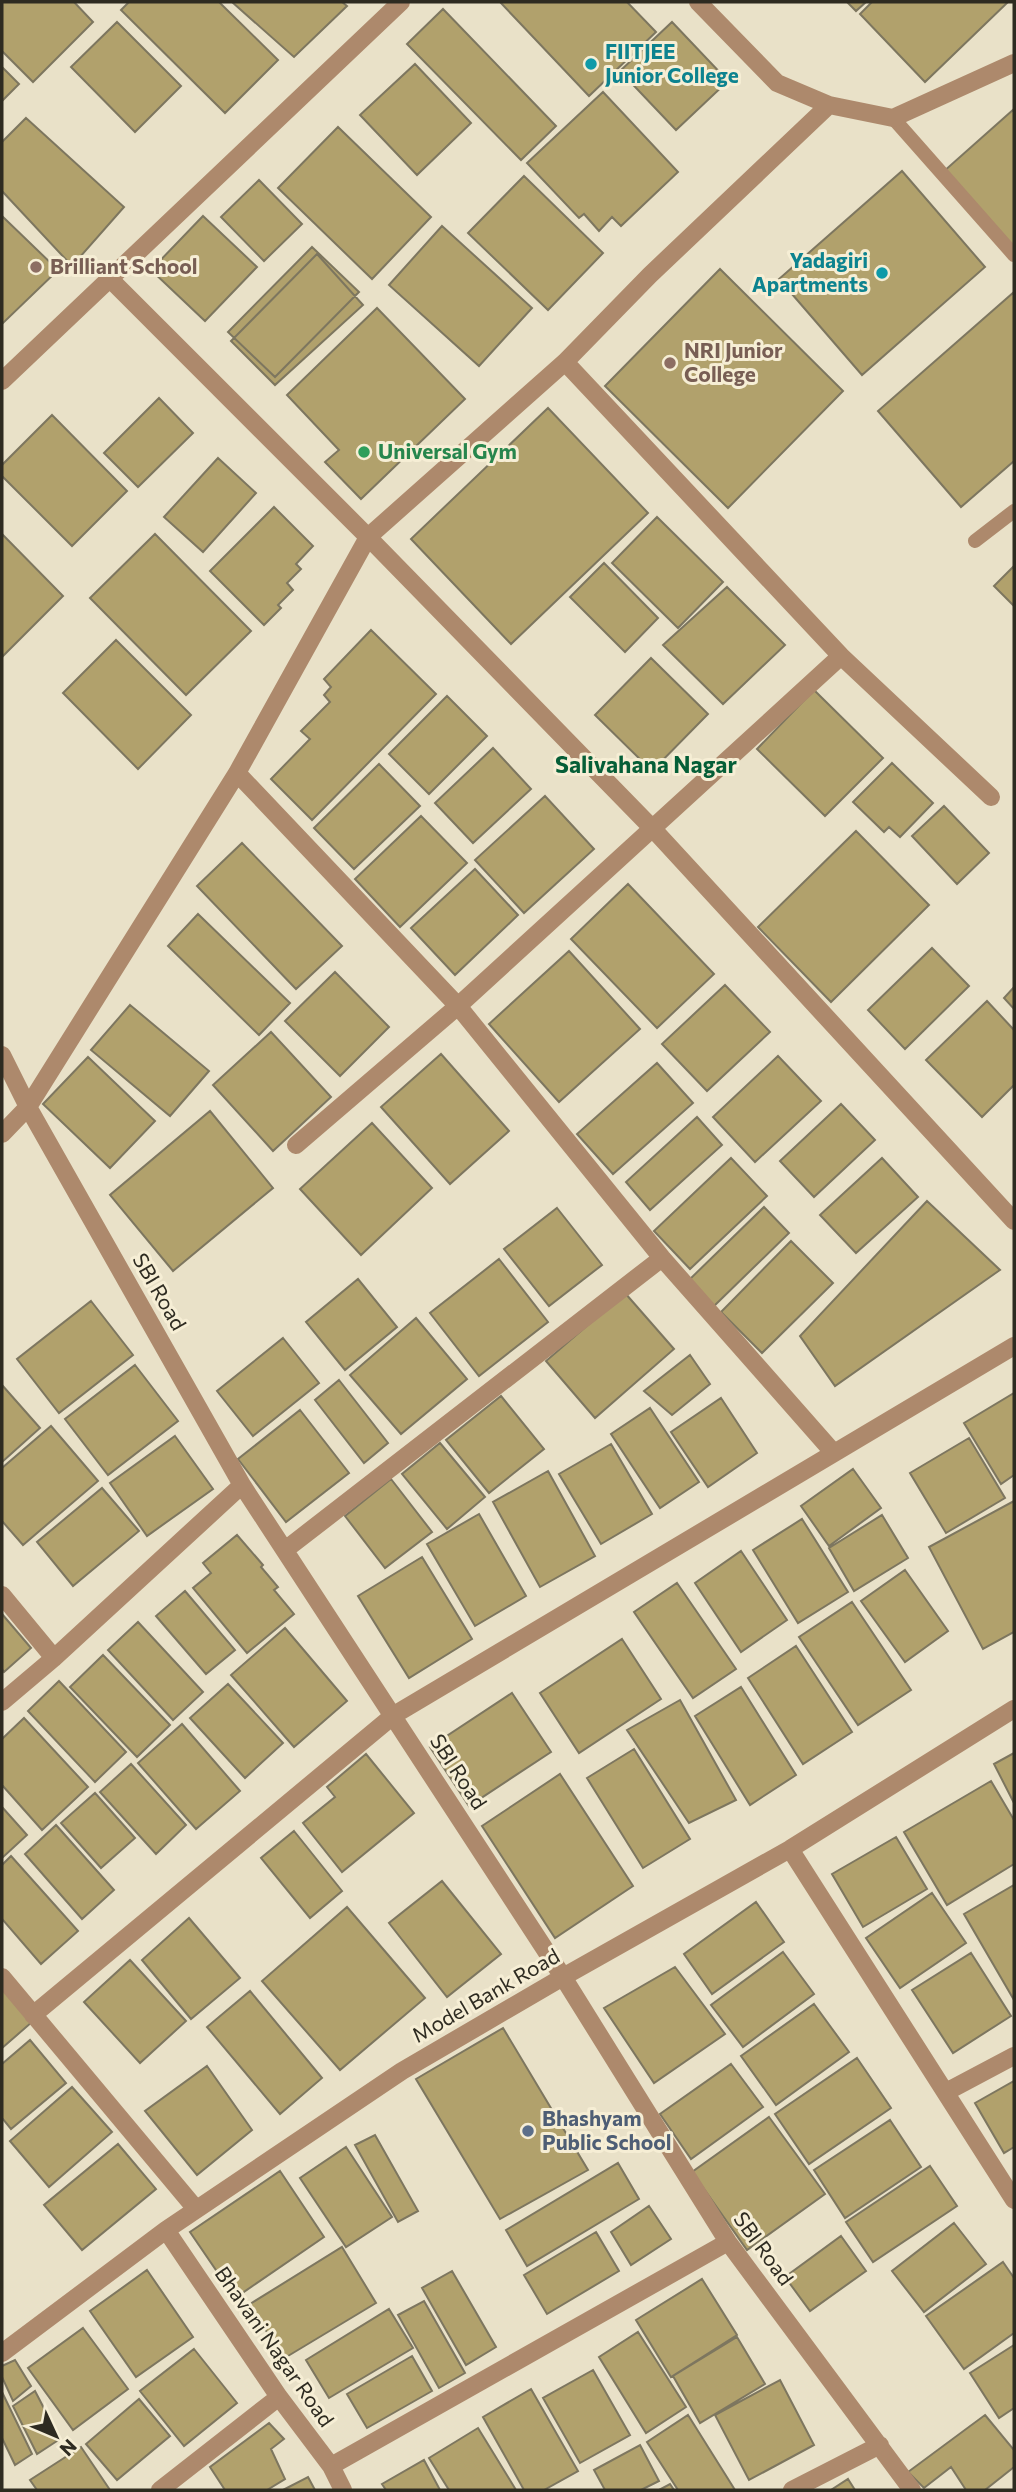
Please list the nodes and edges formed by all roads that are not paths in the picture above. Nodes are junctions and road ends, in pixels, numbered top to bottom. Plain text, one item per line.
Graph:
1 (401, 2) edge
2 (698, 2) edge
3 (1014, 64) edge
4 (829, 105) junction
5 (892, 118) junction
6 (1014, 255) edge
7 (110, 279) junction
8 (565, 362) junction
9 (2, 381) edge
10 (1014, 511) edge
11 (368, 537) junction
12 (975, 541) dead end
13 (841, 656) junction
14 (236, 774) junction
15 (991, 797) dead end
16 (654, 830) junction
17 (458, 1006) junction
18 (2, 1055) edge
19 (28, 1107) junction
20 (2, 1134) edge
21 (296, 1145) dead end
22 (1014, 1193) edge
23 (1001, 1206) junction
24 (1014, 1221) edge
25 (662, 1258) junction
26 (1014, 1346) edge
27 (833, 1452) junction
28 (242, 1485) junction
29 (285, 1550) junction
30 (2, 1595) edge
31 (54, 1658) junction
32 (2, 1702) edge
33 (1014, 1709) edge
34 (394, 1715) junction
35 (790, 1849) junction
36 (2, 1977) edge
37 (563, 1977) junction
38 (33, 2015) junction
39 (1014, 2056) edge
40 (946, 2092) junction
41 (1014, 2200) edge
42 (196, 2209) junction
43 (166, 2230) junction
44 (727, 2242) junction
45 (2, 2353) edge
46 (279, 2397) junction
47 (880, 2445) junction
48 (331, 2466) junction
49 (160, 2490) edge
50 (343, 2490) edge
51 (792, 2490) edge
52 (912, 2490) edge

1 - 7 street
2 - 4 street
3 - 5 street
4 - 5 street
4 - 8 street
5 - 6 lane
7 - 9 street
7 - 11 street
8 - 11 street
8 - 13 street
10 - 12 lane
11 - 14 street
11 - 16 street
13 - 15 street
13 - 16 street
14 - 17 street
14 - 19 street
16 - 17 street
16 - 23 street
17 - 21 street
17 - 25 street
18 - 19 street, SBI Road
19 - 20 street
19 - 28 street, SBI Road
22 - 23 street
23 - 24 street
25 - 27 street
25 - 29 street
26 - 27 street
27 - 34 street
28 - 29 street, SBI Road
28 - 31 street
29 - 34 street, SBI Road
30 - 31 street
31 - 32 street
33 - 35 street, Model Bank Road
34 - 37 street, SBI Road
34 - 38 street
35 - 37 street, Model Bank Road
35 - 40 street
36 - 38 street
37 - 42 street, Model Bank Road
37 - 44 street, SBI Road
38 - 42 street
39 - 40 street
40 - 41 street
42 - 43 street, Model Bank Road
43 - 45 street, Model Bank Road
43 - 46 street, Bhavani Nagar Road
44 - 47 street, SBI Road
44 - 48 street
46 - 48 street, Bhavani Nagar Road
46 - 49 street
47 - 51 street
47 - 52 street, SBI Road
48 - 50 street, Bhavani Nagar Road

